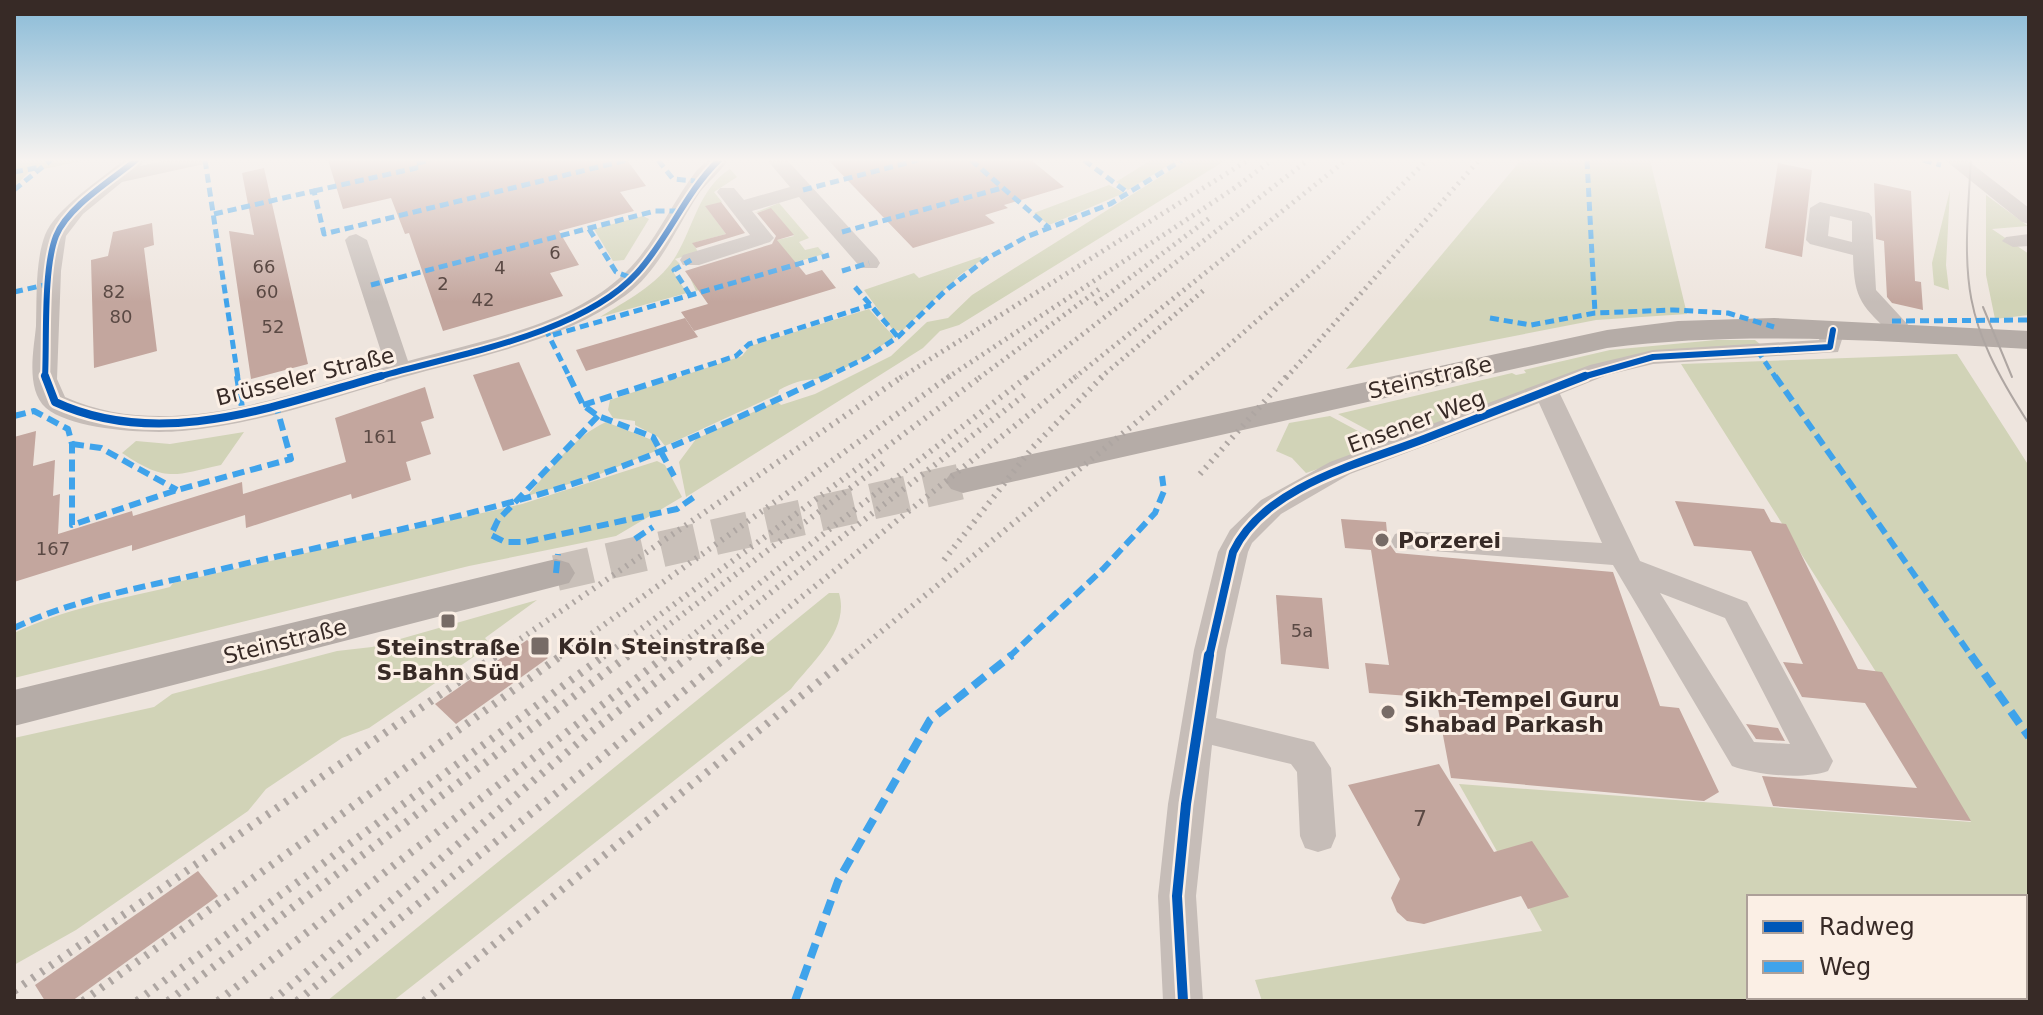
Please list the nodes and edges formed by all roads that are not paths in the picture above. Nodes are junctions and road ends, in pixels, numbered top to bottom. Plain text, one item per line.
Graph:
1 (79, 207) edge
2 (678, 207) edge
3 (739, 207) edge
4 (819, 207) edge
5 (356, 240) dead end
6 (1864, 251) dead end
7 (691, 260) dead end
8 (869, 263) dead end
9 (2029, 328) edge
10 (1833, 330) junction
11 (1903, 333) junction
12 (2029, 340) edge
13 (399, 370) junction
14 (1546, 391) junction
15 (963, 481) tunnel mouth
16 (1405, 541) dead end
17 (1626, 562) junction
18 (556, 573) tunnel mouth
19 (14, 708) edge
20 (1198, 728) junction
21 (1318, 836) dead end
22 (1183, 1001) edge

1 - 13 street, Brüsseler Straße
2 - 13 street, Brüsseler Straße
3 - 7 street
4 - 8 street
5 - 13 street
6 - 11 street
9 - 11 main road, Steinstraße
10 - 11 main road, Steinstraße
10 - 14 street, Ensener Weg
10 - 15 main road, Steinstraße
11 - 12 main road, Steinstraße
14 - 17 street
14 - 20 street, Ensener Weg
16 - 17 street
17 - 17 street
18 - 19 main road, Steinstraße
20 - 21 street
20 - 22 street, Ensener Weg

